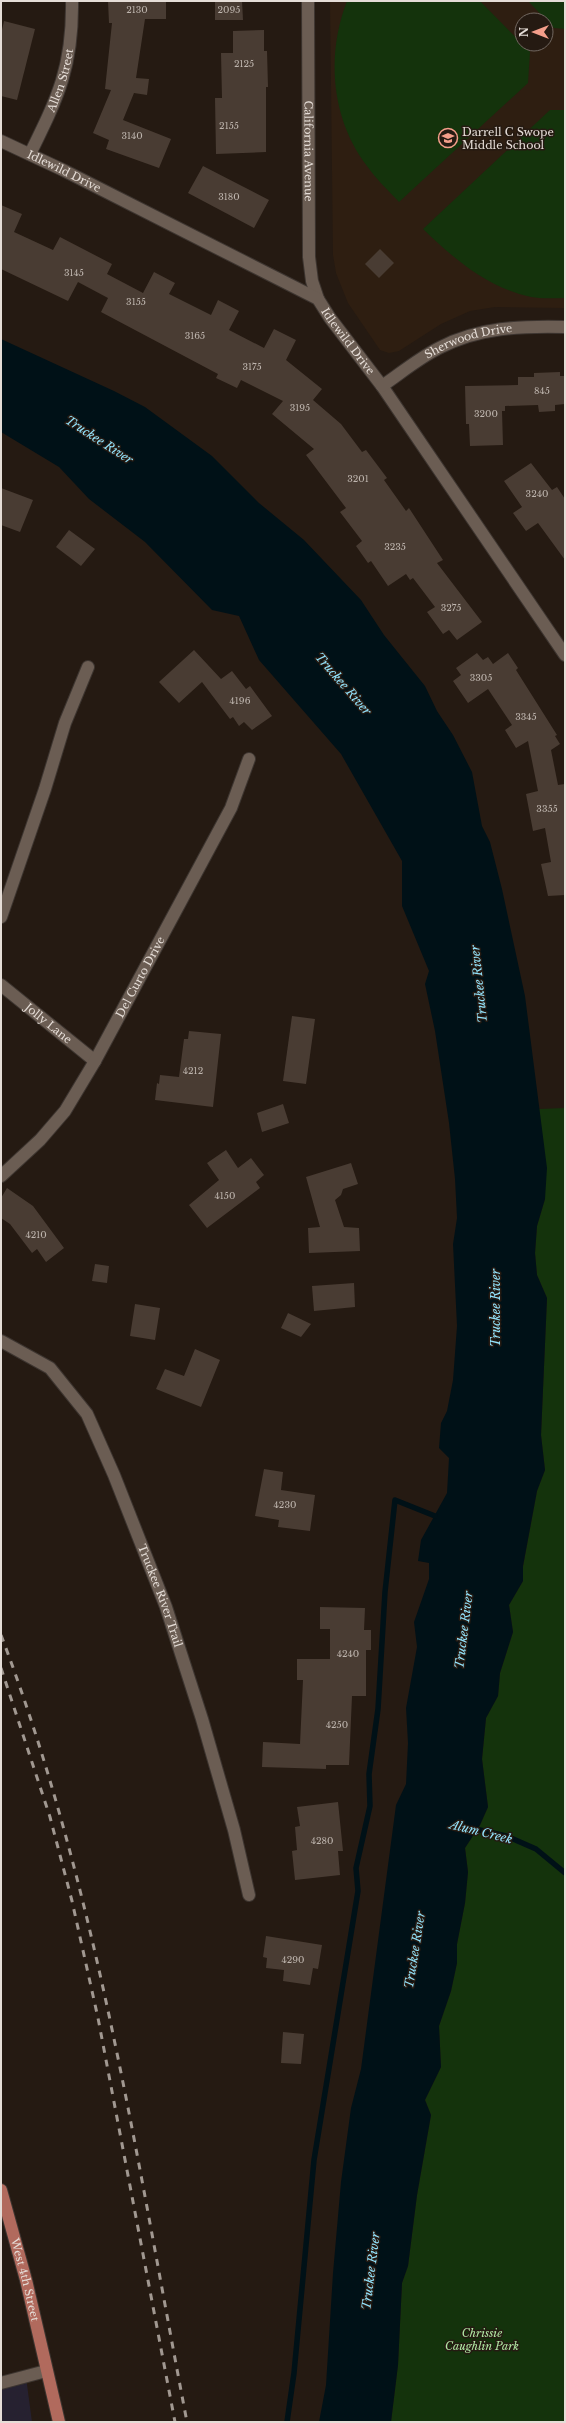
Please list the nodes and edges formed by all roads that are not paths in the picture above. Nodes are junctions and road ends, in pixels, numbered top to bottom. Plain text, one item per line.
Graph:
1 (72, 1) edge
2 (308, 1) edge
3 (1, 141) edge
4 (30, 154) junction
5 (318, 299) junction
6 (565, 327) edge
7 (382, 386) junction
8 (565, 655) edge
9 (88, 667) dead end
10 (249, 759) dead end
11 (1, 917) edge
12 (1, 985) edge
13 (95, 1062) junction
14 (1, 1176) edge
15 (1, 1341) edge
16 (249, 1895) dead end
17 (1, 2190) edge
18 (46, 2371) junction
19 (1, 2383) edge
20 (52, 2422) edge
21 (59, 2422) edge

1 - 4 street, Allen Street
2 - 5 street, California Avenue
3 - 4 street, Idlewild Drive
4 - 5 street, Idlewild Drive
5 - 7 street, Idlewild Drive
6 - 7 street, Sherwood Drive
7 - 8 street, Idlewild Drive
9 - 11 street
10 - 13 street, Del Curto Drive
12 - 13 street, Jolly Lane
13 - 14 street, Del Curto Drive
15 - 16 street, Truckee River Trail
17 - 18 main road, West 4th Street
18 - 19 street
18 - 20 main road, West 4th Street
18 - 21 main road, West 4th Street

